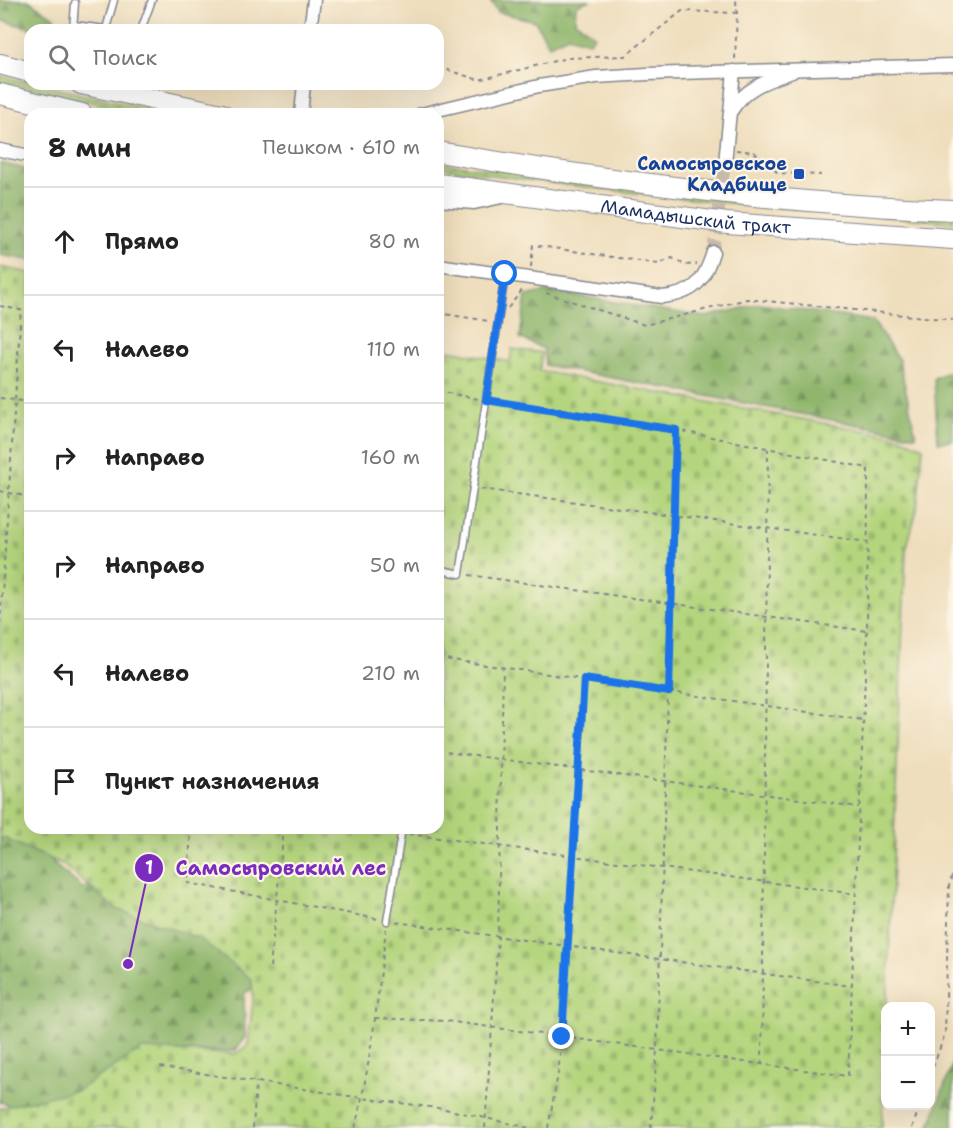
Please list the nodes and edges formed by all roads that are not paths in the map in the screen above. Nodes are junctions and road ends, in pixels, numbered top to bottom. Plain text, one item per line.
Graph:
1 (114, 0) edge
2 (152, 0) edge
3 (314, 0) edge
4 (75, 3) dead end
5 (74, 24) edge
6 (107, 24) edge
7 (143, 24) edge
8 (311, 24) edge
9 (0, 64) edge
10 (953, 65) edge
11 (801, 69) junction
12 (24, 70) edge
13 (734, 70) junction
14 (109, 90) edge
15 (303, 90) edge
16 (0, 94) edge
17 (57, 108) edge
18 (194, 108) edge
19 (302, 108) edge
20 (444, 109) edge
21 (730, 113) junction
22 (0, 150) edge
23 (444, 153) edge
24 (24, 155) edge
25 (725, 163) tunnel mouth
26 (444, 185) edge
27 (513, 195) junction
28 (444, 200) edge
29 (953, 210) edge
30 (953, 239) edge
31 (712, 252) tunnel mouth
32 (444, 266) edge
33 (505, 274) junction
34 (444, 570) edge
35 (401, 834) edge
36 (387, 921) road end

1 - 6 lane
2 - 7 lane
3 - 8 street
4 - 5 lane
9 - 12 main road
10 - 11 street
11 - 13 street
11 - 21 street
13 - 20 street
13 - 21 street
14 - 18 main road
15 - 19 street
16 - 17 main road
21 - 25 street
22 - 24 street
23 - 29 main road, Мамадышский тракт
26 - 27 main road, Мамадышский тракт
27 - 28 street
27 - 30 main road, Мамадышский тракт
31 - 33 street
32 - 33 street
33 - 34 lane
35 - 36 lane

